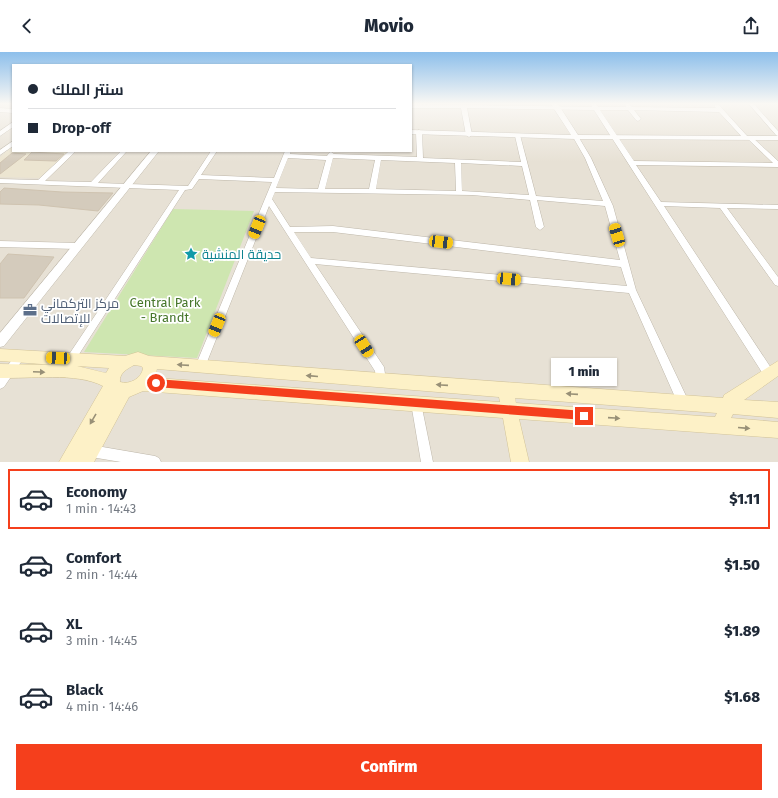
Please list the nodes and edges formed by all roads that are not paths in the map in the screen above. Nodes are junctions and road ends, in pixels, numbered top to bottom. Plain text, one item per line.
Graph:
1 (467, 123) edge
2 (566, 123) edge
3 (605, 123) edge
4 (733, 123) edge
5 (768, 123) edge
6 (12, 125) edge
7 (412, 132) edge
8 (419, 132) junction
9 (0, 134) edge
10 (778, 134) edge
11 (469, 135) junction
12 (518, 136) junction
13 (576, 137) junction
14 (615, 138) junction
15 (748, 138) junction
16 (778, 138) edge
17 (12, 144) edge
18 (72, 152) edge
19 (123, 152) edge
20 (154, 152) edge
21 (212, 152) edge
22 (0, 153) edge
23 (287, 154) edge
24 (331, 155) edge
25 (378, 158) junction
26 (420, 160) junction
27 (458, 161) junction
28 (633, 163) junction
29 (524, 164) junction
30 (778, 164) edge
31 (197, 177) junction
32 (276, 180) junction
33 (3, 181) edge
34 (40, 183) junction
35 (93, 184) junction
36 (126, 185) junction
37 (0, 186) edge
38 (183, 188) junction
39 (272, 190) junction
40 (321, 191) junction
41 (372, 192) junction
42 (459, 193) junction
43 (532, 198) junction
44 (268, 199) junction
45 (608, 204) junction
46 (658, 204) junction
47 (722, 206) junction
48 (778, 208) edge
49 (540, 227) dead end
50 (288, 230) junction
51 (0, 244) edge
52 (77, 246) junction
53 (309, 261) junction
54 (626, 264) junction
55 (778, 283) edge
56 (632, 290) junction
57 (0, 342) edge
58 (0, 355) edge
59 (20, 356) junction
60 (71, 359) junction
61 (125, 362) junction
62 (148, 362) junction
63 (200, 367) junction
64 (5, 371) edge
65 (774, 371) edge
66 (381, 381) junction
67 (0, 384) edge
68 (142, 384) junction
69 (116, 386) junction
70 (505, 390) junction
71 (683, 402) junction
72 (416, 403) junction
73 (728, 406) junction
74 (509, 410) junction
75 (778, 410) edge
76 (720, 426) junction
77 (778, 430) edge
78 (88, 456) edge
79 (68, 462) edge
80 (155, 462) edge
81 (427, 462) edge
82 (520, 462) edge

1 - 11 street
2 - 13 street
3 - 14 street
4 - 15 street
5 - 10 street
6 - 9 street
7 - 8 street
8 - 11 street
8 - 26 street
11 - 12 street
12 - 13 street
12 - 29 street
13 - 14 street
13 - 45 street
14 - 15 street
14 - 28 street
15 - 16 street
15 - 30 street
17 - 22 street
18 - 34 street
19 - 35 street
20 - 36 street
21 - 31 street
23 - 24 street
23 - 32 street
24 - 25 street
24 - 40 street
25 - 26 street
25 - 41 street
26 - 27 street
27 - 29 street
27 - 42 street
28 - 30 street
28 - 46 street
29 - 43 street
31 - 32 street
31 - 38 street
32 - 39 street
33 - 34 street
33 - 37 street
34 - 35 street
35 - 36 street
36 - 38 street
36 - 52 street
38 - 60 street
39 - 40 street
39 - 44 street
40 - 41 street
41 - 42 street
42 - 43 street
43 - 45 street
43 - 49 street
44 - 50 street
44 - 63 street
45 - 54 street
46 - 47 street
46 - 65 street
47 - 48 street
47 - 55 street
50 - 53 street
50 - 54 street
51 - 52 street
52 - 57 street
53 - 56 street
53 - 66 street
54 - 56 street
56 - 71 street
58 - 59 main road
59 - 60 main road
59 - 64 street
60 - 61 main road
61 - 62 main road
61 - 69 main road
63 -> 62 main road
62 - 68 main road
66 -> 63 main road
64 - 67 street
64 -> 69 main road
65 - 73 main road
70 -> 66 main road
68 - 69 main road
68 - 72 main road
69 - 78 main road
69 -> 79 main road
71 -> 70 main road
70 - 74 main road
71 - 73 main road
72 - 74 main road
72 - 81 street
73 - 75 main road
73 - 76 main road
74 -> 76 main road
74 - 82 main road
76 -> 77 main road
78 - 80 street

